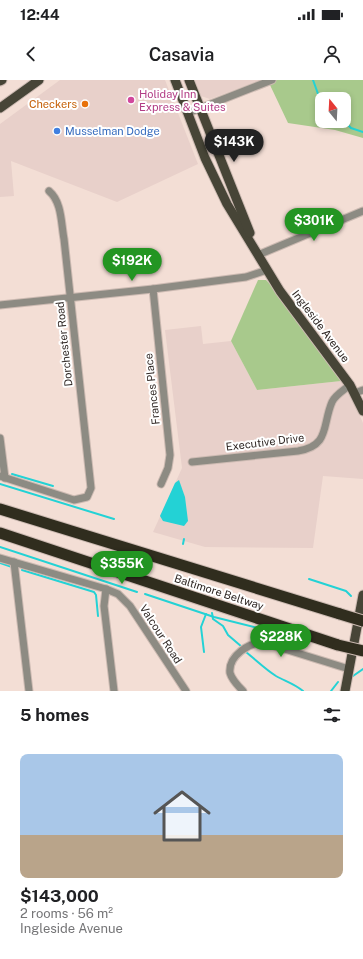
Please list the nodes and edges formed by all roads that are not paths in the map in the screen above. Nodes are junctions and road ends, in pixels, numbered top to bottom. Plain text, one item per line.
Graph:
1 (38, 80) edge
2 (175, 80) edge
3 (189, 80) edge
4 (272, 80) edge
5 (0, 108) edge
6 (200, 109) junction
7 (188, 113) junction
8 (49, 191) dead end
9 (363, 211) edge
10 (258, 255) junction
11 (267, 270) junction
12 (153, 289) junction
13 (70, 298) junction
14 (0, 305) edge
15 (356, 389) edge
16 (363, 411) edge
17 (0, 438) edge
18 (192, 462) dead end
19 (2, 477) edge
20 (161, 484) dead end
21 (0, 508) edge
22 (0, 533) edge
23 (0, 558) edge
24 (14, 562) junction
25 (106, 589) junction
26 (363, 594) edge
27 (363, 621) edge
28 (363, 651) edge
29 (349, 669) junction
30 (29, 691) edge
31 (114, 691) edge
32 (186, 691) edge
33 (243, 691) edge
34 (345, 691) edge

1 - 5 main road
2 - 7 main road, Ingleside Avenue
3 - 6 main road, Ingleside Avenue
4 - 6 street
6 - 7 street
6 - 10 main road, Ingleside Avenue
7 - 10 main road, Ingleside Avenue
8 - 13 street, Dorchester Road
9 - 10 street
10 - 11 main road, Ingleside Avenue
11 - 12 street
11 - 15 main road, Ingleside Avenue
12 - 13 street
12 - 20 street, Frances Place
13 - 14 street
13 - 19 street, Dorchester Road
15 - 16 main road, Ingleside Avenue
15 - 18 street, Executive Drive
17 - 19 street
21 - 27 highway, Baltimore Beltway, bridge
22 - 28 highway, Baltimore Beltway, bridge
23 - 24 street, Valcour Road
24 - 25 street, Valcour Road
24 - 30 street
25 - 31 street
25 - 32 street, Valcour Road
26 - 29 main road
29 - 33 street
29 - 34 main road

